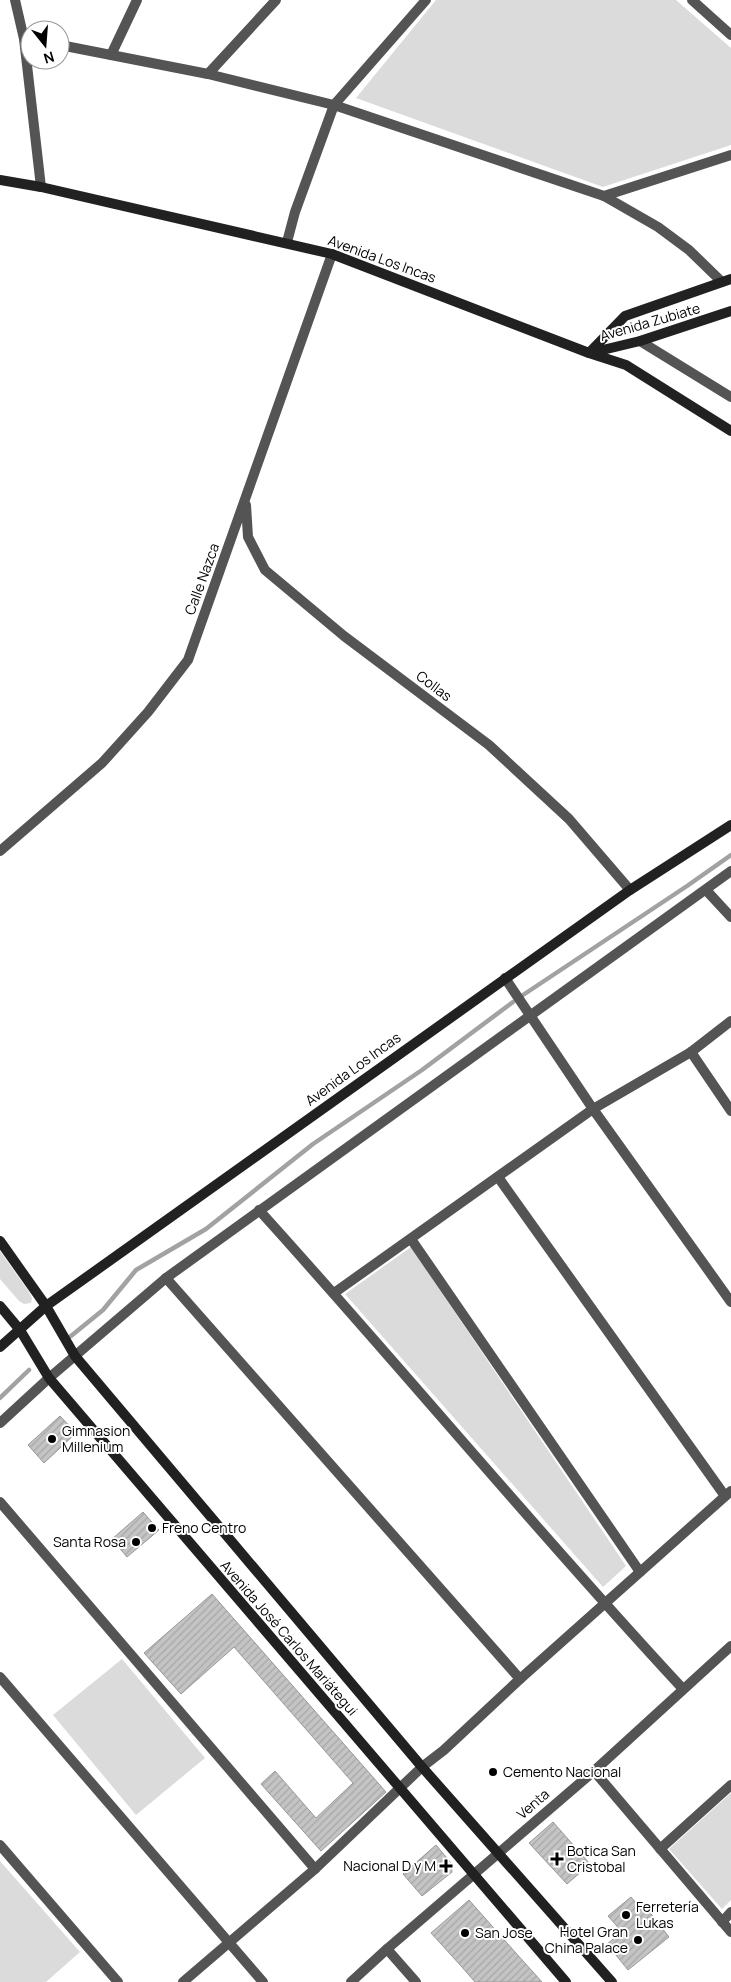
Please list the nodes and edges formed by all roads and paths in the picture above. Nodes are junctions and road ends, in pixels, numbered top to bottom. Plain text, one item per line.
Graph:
1 (15, 0) edge
2 (137, 0) edge
3 (276, 0) edge
4 (426, 0) edge
5 (692, 0) edge
6 (21, 20) edge
7 (731, 35) edge
8 (70, 48) edge
9 (111, 55) junction
10 (30, 70) edge
11 (208, 74) junction
12 (334, 105) junction
13 (731, 155) edge
14 (0, 180) edge
15 (41, 187) junction
16 (604, 196) junction
17 (287, 242) junction
18 (332, 254) junction
19 (727, 280) edge
20 (731, 311) edge
21 (640, 341) junction
22 (589, 353) junction
23 (731, 397) edge
24 (731, 431) edge
25 (246, 498) junction
26 (731, 826) edge
27 (0, 851) edge
28 (731, 871) edge
29 (630, 890) junction
30 (706, 890) junction
31 (731, 917) edge
32 (505, 978) junction
33 (530, 1015) junction
34 (731, 1021) edge
35 (691, 1052) junction
36 (593, 1109) junction
37 (731, 1111) edge
38 (498, 1177) junction
39 (259, 1210) junction
40 (411, 1239) junction
41 (0, 1240) edge
42 (166, 1278) junction
43 (334, 1293) junction
44 (731, 1302) edge
45 (0, 1306) edge
46 (46, 1306) junction
47 (20, 1330) junction
48 (0, 1347) edge
49 (75, 1356) junction
50 (48, 1378) junction
51 (0, 1423) edge
52 (728, 1494) edge
53 (0, 1502) edge
54 (640, 1572) junction
55 (604, 1605) junction
56 (731, 1646) edge
57 (0, 1677) edge
58 (520, 1679) junction
59 (683, 1690) junction
60 (422, 1767) junction
61 (594, 1770) junction
62 (731, 1785) edge
63 (400, 1788) junction
64 (0, 1845) edge
65 (660, 1849) junction
66 (499, 1852) junction
67 (315, 1869) junction
68 (474, 1873) junction
69 (731, 1912) edge
70 (722, 1922) junction
71 (731, 1932) edge
72 (228, 1943) junction
73 (386, 1949) junction
74 (118, 1982) edge
75 (183, 1982) edge
76 (263, 1982) edge
77 (351, 1982) edge
78 (416, 1982) edge
79 (566, 1982) edge
80 (612, 1982) edge

1 - 6 street
2 - 9 street
3 - 11 street
4 - 12 street
5 - 7 street
8 - 9 street
9 - 11 street
10 - 15 street
11 - 12 street
12 - 16 street
12 - 17 street
13 - 16 street
14 - 15 street, Avenida Los Incas
15 - 17 street, Avenida Los Incas
16 - 19 street
17 - 18 street, Avenida Los Incas
18 - 22 street, Avenida Los Incas
18 - 25 street, Calle Nazca
19 - 22 street, Avenida Zubiate
20 - 21 street, Avenida Zubiate
21 - 22 street, Avenida Zubiate
21 - 23 street
22 - 24 street, Avenida Los Incas
25 - 27 street, Calle Nazca
25 - 29 street, Collas
26 - 29 street, Avenida Los Incas
28 - 30 street
29 - 32 street, Avenida Los Incas
30 - 31 street
30 - 33 street
32 - 33 street
32 - 46 street, Avenida Los Incas
33 - 36 street
33 - 39 street
34 - 35 street
35 - 36 street
35 - 37 street
36 - 38 street
36 - 44 street
38 - 40 street
38 - 52 street
39 - 42 street
39 - 43 street
40 - 43 street
40 - 54 street
41 - 46 street, Avenida José Carlos Mariátegui
42 - 49 street
42 - 58 street
43 - 55 street
45 - 47 street, Avenida José Carlos Mariátegui
46 - 47 street, Avenida Los Incas
46 - 49 street, Avenida José Carlos Mariátegui
47 - 48 street, Avenida Los Incas
47 - 50 street, Avenida José Carlos Mariátegui
49 - 50 street
49 - 60 street, Avenida José Carlos Mariátegui
50 - 51 street
50 - 63 street, Avenida José Carlos Mariátegui
52 - 54 street
53 - 67 street
54 - 55 street
55 - 58 street
55 - 59 street
56 - 59 street, Venta
57 - 72 street
58 - 60 street
59 - 61 street, Venta
60 - 63 street
60 - 66 street, Avenida José Carlos Mariátegui
61 - 65 street
61 - 66 street, Venta
62 - 65 street
63 - 67 street
63 - 68 street, Avenida José Carlos Mariátegui
64 - 74 street
65 - 70 street
66 - 68 street, Venta
66 - 80 street, Avenida José Carlos Mariátegui
67 - 72 street
68 - 73 street, Venta
68 - 79 street, Avenida José Carlos Mariátegui
69 - 70 street
70 - 71 street
72 - 75 street
72 - 76 street
73 - 77 street, Venta
73 - 78 street

